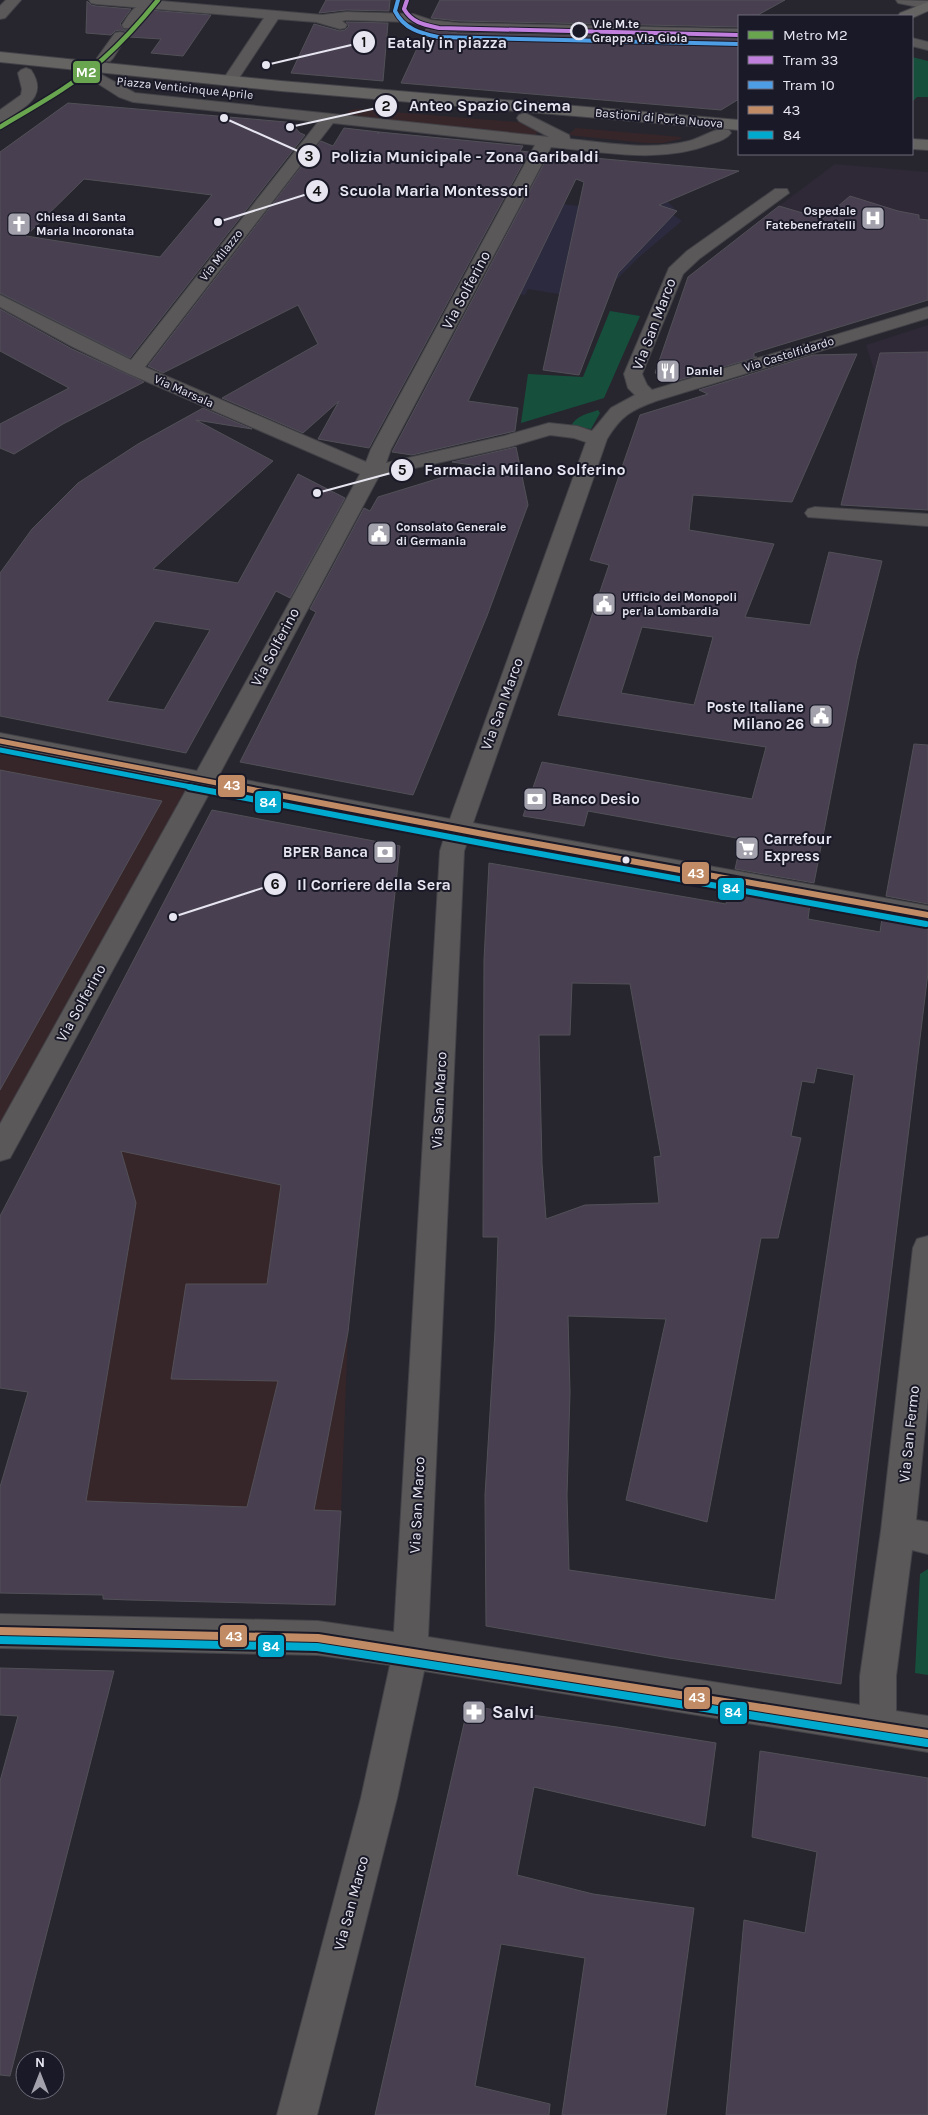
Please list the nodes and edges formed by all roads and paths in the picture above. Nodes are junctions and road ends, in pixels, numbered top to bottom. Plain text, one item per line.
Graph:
1 (14, 0) edge
2 (96, 0) edge
3 (410, 0) edge
4 (903, 0) edge
5 (163, 2) edge
6 (137, 4) edge
7 (928, 5) edge
8 (274, 14) junction
9 (0, 15) edge
10 (908, 15) edge
11 (413, 18) junction
12 (322, 19) junction
13 (928, 21) edge
14 (428, 24) junction
15 (913, 28) edge
16 (637, 30) junction
17 (738, 33) edge
18 (738, 41) edge
19 (913, 42) edge
20 (928, 46) edge
21 (0, 57) edge
22 (105, 58) dead end
23 (0, 70) edge
24 (26, 74) junction
25 (102, 80) junction
26 (230, 81) junction
27 (281, 86) joint
28 (268, 97) joint
29 (0, 117) edge
30 (525, 118) junction
31 (328, 119) junction
32 (736, 128) edge
33 (545, 142) junction
34 (913, 144) edge
35 (928, 145) edge
36 (594, 147) junction
37 (781, 193) dead end
38 (0, 300) edge
39 (928, 312) edge
40 (134, 369) junction
41 (649, 397) junction
42 (597, 439) junction
43 (372, 472) junction
44 (815, 513) dead end
45 (928, 520) edge
46 (0, 741) edge
47 (203, 780) junction
48 (458, 828) junction
49 (928, 914) edge
50 (0, 1150) edge
51 (928, 1248) edge
52 (913, 1535) edge
53 (0, 1631) edge
54 (410, 1653) junction
55 (878, 1727) junction
56 (928, 1734) edge
57 (297, 2115) edge

1 - 9 street
2 - 6 street
3 - 11 street
4 - 7 street
5 - 6 street
5 - 8 street
6 - 22 street, Piazza Venticinque Aprile
7 - 10 main road
8 - 12 street
8 - 26 street, Piazza Venticinque Aprile
11 - 12 street
11 - 14 street
12 - 14 street
13 - 15 main road
14 - 16 street
16 - 17 street
16 - 18 street
19 - 20 street
21 - 26 main road, Piazza Venticinque Aprile
23 - 24 main road, Piazza Venticinque Aprile
24 - 25 main road, Piazza Venticinque Aprile
24 - 29 street
25 - 28 main road, Piazza Venticinque Aprile
25 - 31 street, Piazza Venticinque Aprile
26 - 27 main road, Piazza Venticinque Aprile
27 - 32 main road, Bastioni di Porta Nuova
28 - 30 main road, Bastioni di Porta Nuova
30 - 32 main road, Bastioni di Porta Nuova
30 - 36 street, Bastioni di Porta Nuova
31 - 33 street, Bastioni di Porta Nuova
31 - 40 street, Via Milazzo
32 - 36 street, Bastioni di Porta Nuova
33 - 36 street, Bastioni di Porta Nuova
33 - 43 street, Via Solferino
34 - 35 main road
37 - 41 street, Via San Marco
38 - 40 street, Via Marsala
39 - 41 street, Via Castelfidardo
40 - 43 street, Via Marsala
41 - 42 street, Via San Marco
42 - 43 street
42 - 48 street, Via San Marco
43 - 47 street, Via Solferino
44 - 45 street
46 - 47 street
47 - 48 street
47 - 50 street, Via Solferino
48 - 49 street
48 - 54 street, Via San Marco
51 - 52 street, Via San Fermo
52 - 55 street, Via San Fermo
53 - 54 street
54 - 55 street
54 - 57 street, Via San Marco
55 - 56 street

